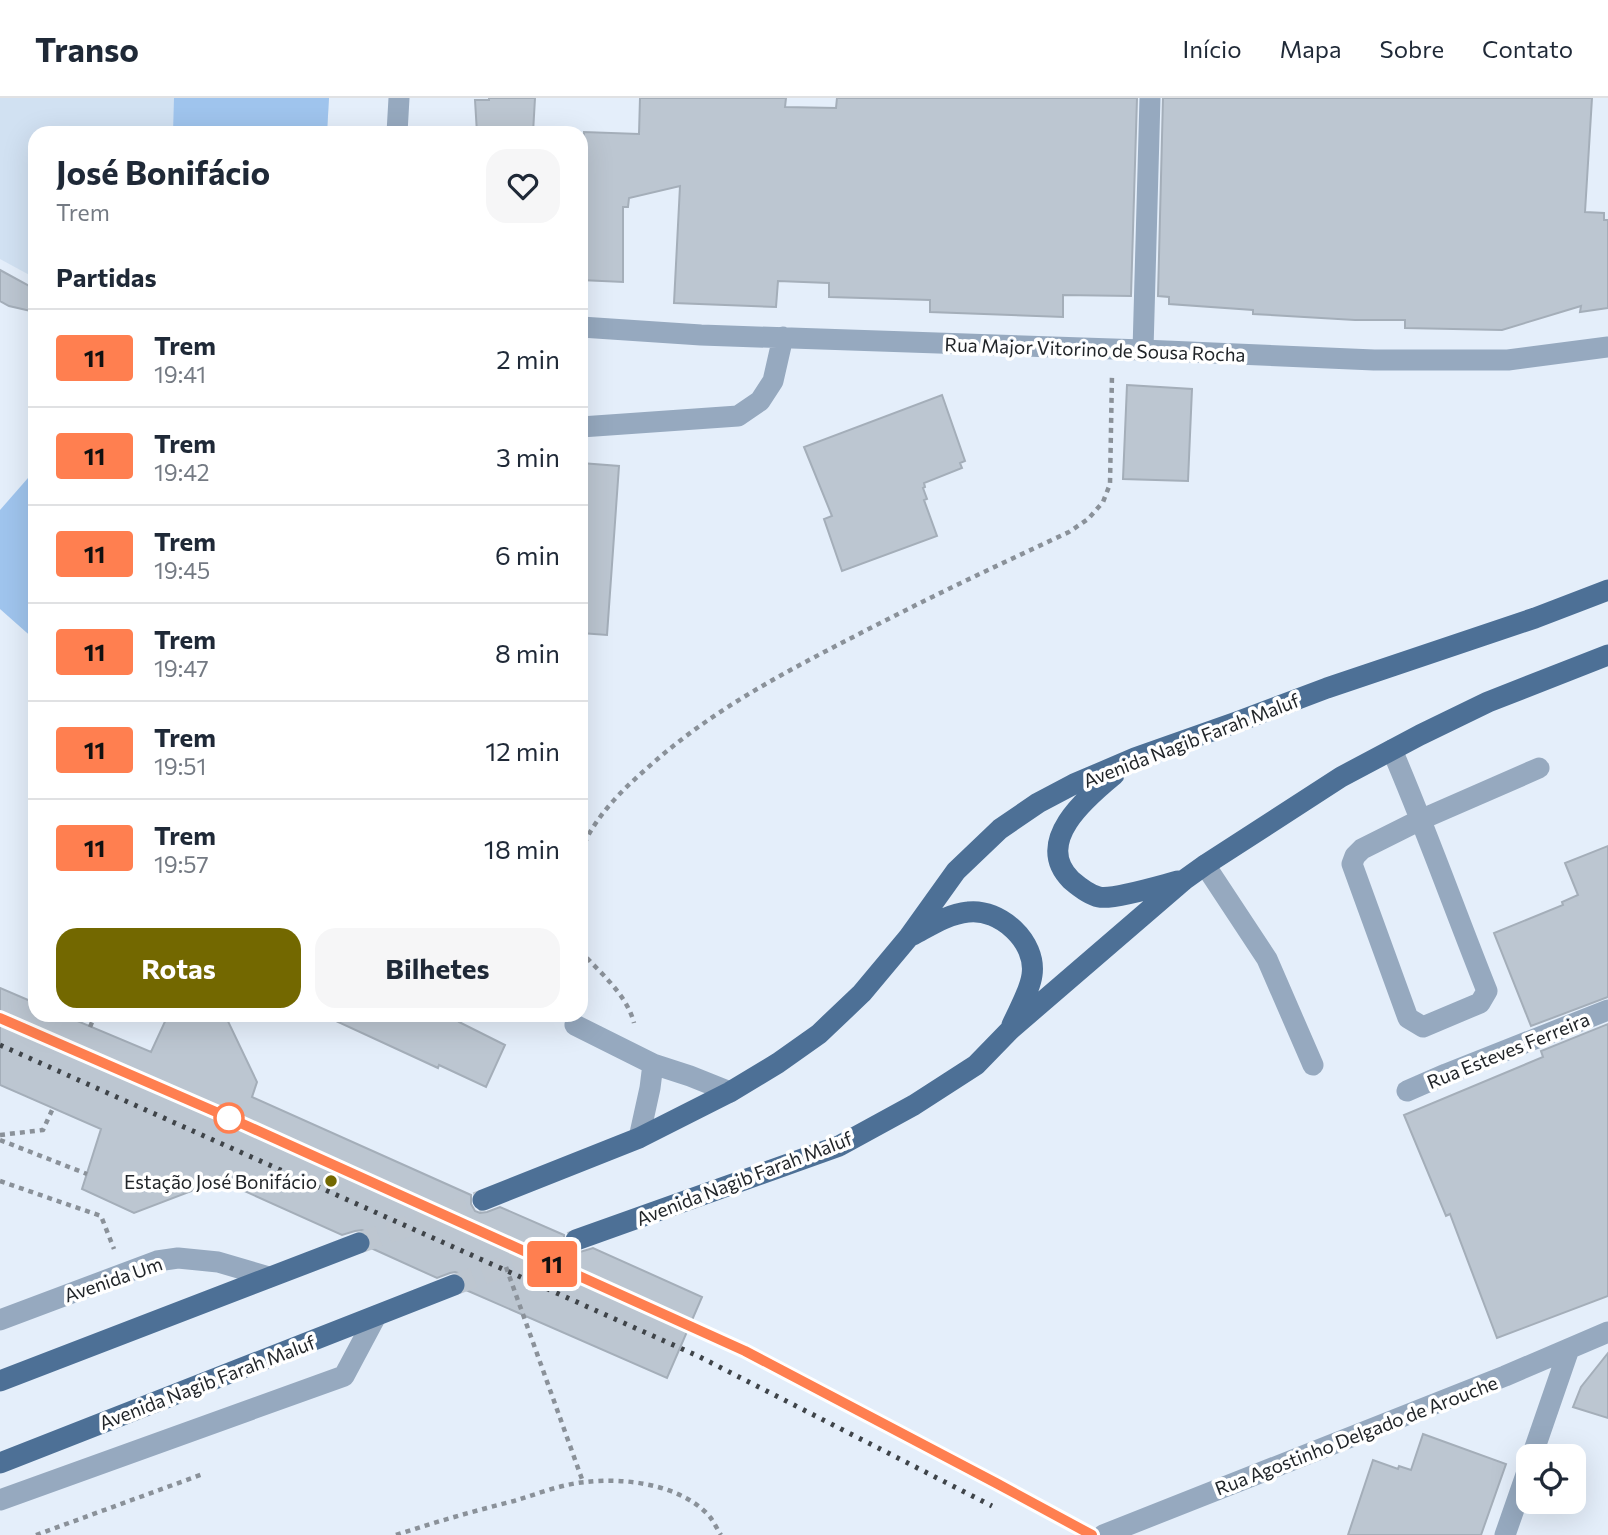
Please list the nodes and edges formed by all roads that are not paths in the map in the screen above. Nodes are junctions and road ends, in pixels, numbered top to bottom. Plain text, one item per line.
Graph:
1 (399, 98) edge
2 (1150, 98) edge
3 (397, 126) edge
4 (588, 327) edge
5 (783, 337) junction
6 (1608, 347) edge
7 (1143, 350) junction
8 (588, 427) edge
9 (1608, 590) edge
10 (1608, 655) edge
11 (1392, 750) junction
12 (1135, 758) junction
13 (1539, 768) dead end
14 (1420, 820) junction
15 (1205, 865) junction
16 (1184, 880) junction
17 (908, 938) junction
18 (1608, 1010) edge
19 (575, 1026) dead end
20 (1011, 1029) junction
21 (653, 1064) junction
22 (1314, 1065) dead end
23 (1407, 1091) dead end
24 (730, 1092) junction
25 (639, 1138) junction
26 (483, 1200) tunnel mouth
27 (576, 1240) tunnel mouth
28 (359, 1243) tunnel mouth
29 (269, 1277) junction
30 (454, 1285) tunnel mouth
31 (376, 1316) junction
32 (0, 1320) edge
33 (1608, 1332) edge
34 (1569, 1349) junction
35 (0, 1381) edge
36 (1536, 1444) edge
37 (0, 1463) edge
38 (0, 1500) edge
39 (1516, 1503) edge
40 (1103, 1535) edge
41 (1505, 1535) edge

1 - 3 street
2 - 7 street
4 - 5 street, Rua Major Vitorino de Sousa Rocha
5 - 7 street, Rua Major Vitorino de Sousa Rocha
5 - 8 street
6 - 7 street, Rua Major Vitorino de Sousa Rocha
9 - 12 main road, Avenida Nagib Farah Maluf
10 - 11 main road, Avenida Nagib Farah Maluf
11 - 14 street
11 - 15 main road, Avenida Nagib Farah Maluf
12 - 16 main road
12 - 17 main road, Avenida Nagib Farah Maluf
13 - 14 street
14 - 14 street
15 - 16 main road, Avenida Nagib Farah Maluf
15 - 22 street
16 - 20 main road, Avenida Nagib Farah Maluf
17 - 20 main road
17 - 24 main road, Avenida Nagib Farah Maluf
18 - 23 street, Rua Esteves Ferreira
19 - 21 street
20 - 27 main road, Avenida Nagib Farah Maluf
21 - 24 street
21 - 25 street
24 - 25 main road, Avenida Nagib Farah Maluf
25 - 26 main road, Avenida Nagib Farah Maluf
28 - 29 main road
29 - 32 street, Avenida Um
29 - 35 main road
30 - 31 main road, Avenida Nagib Farah Maluf
31 - 37 main road, Avenida Nagib Farah Maluf
31 - 38 street
33 - 34 street, Rua Agostinho Delgado de Arouche
34 - 36 street
34 - 40 street, Rua Agostinho Delgado de Arouche
39 - 41 street

